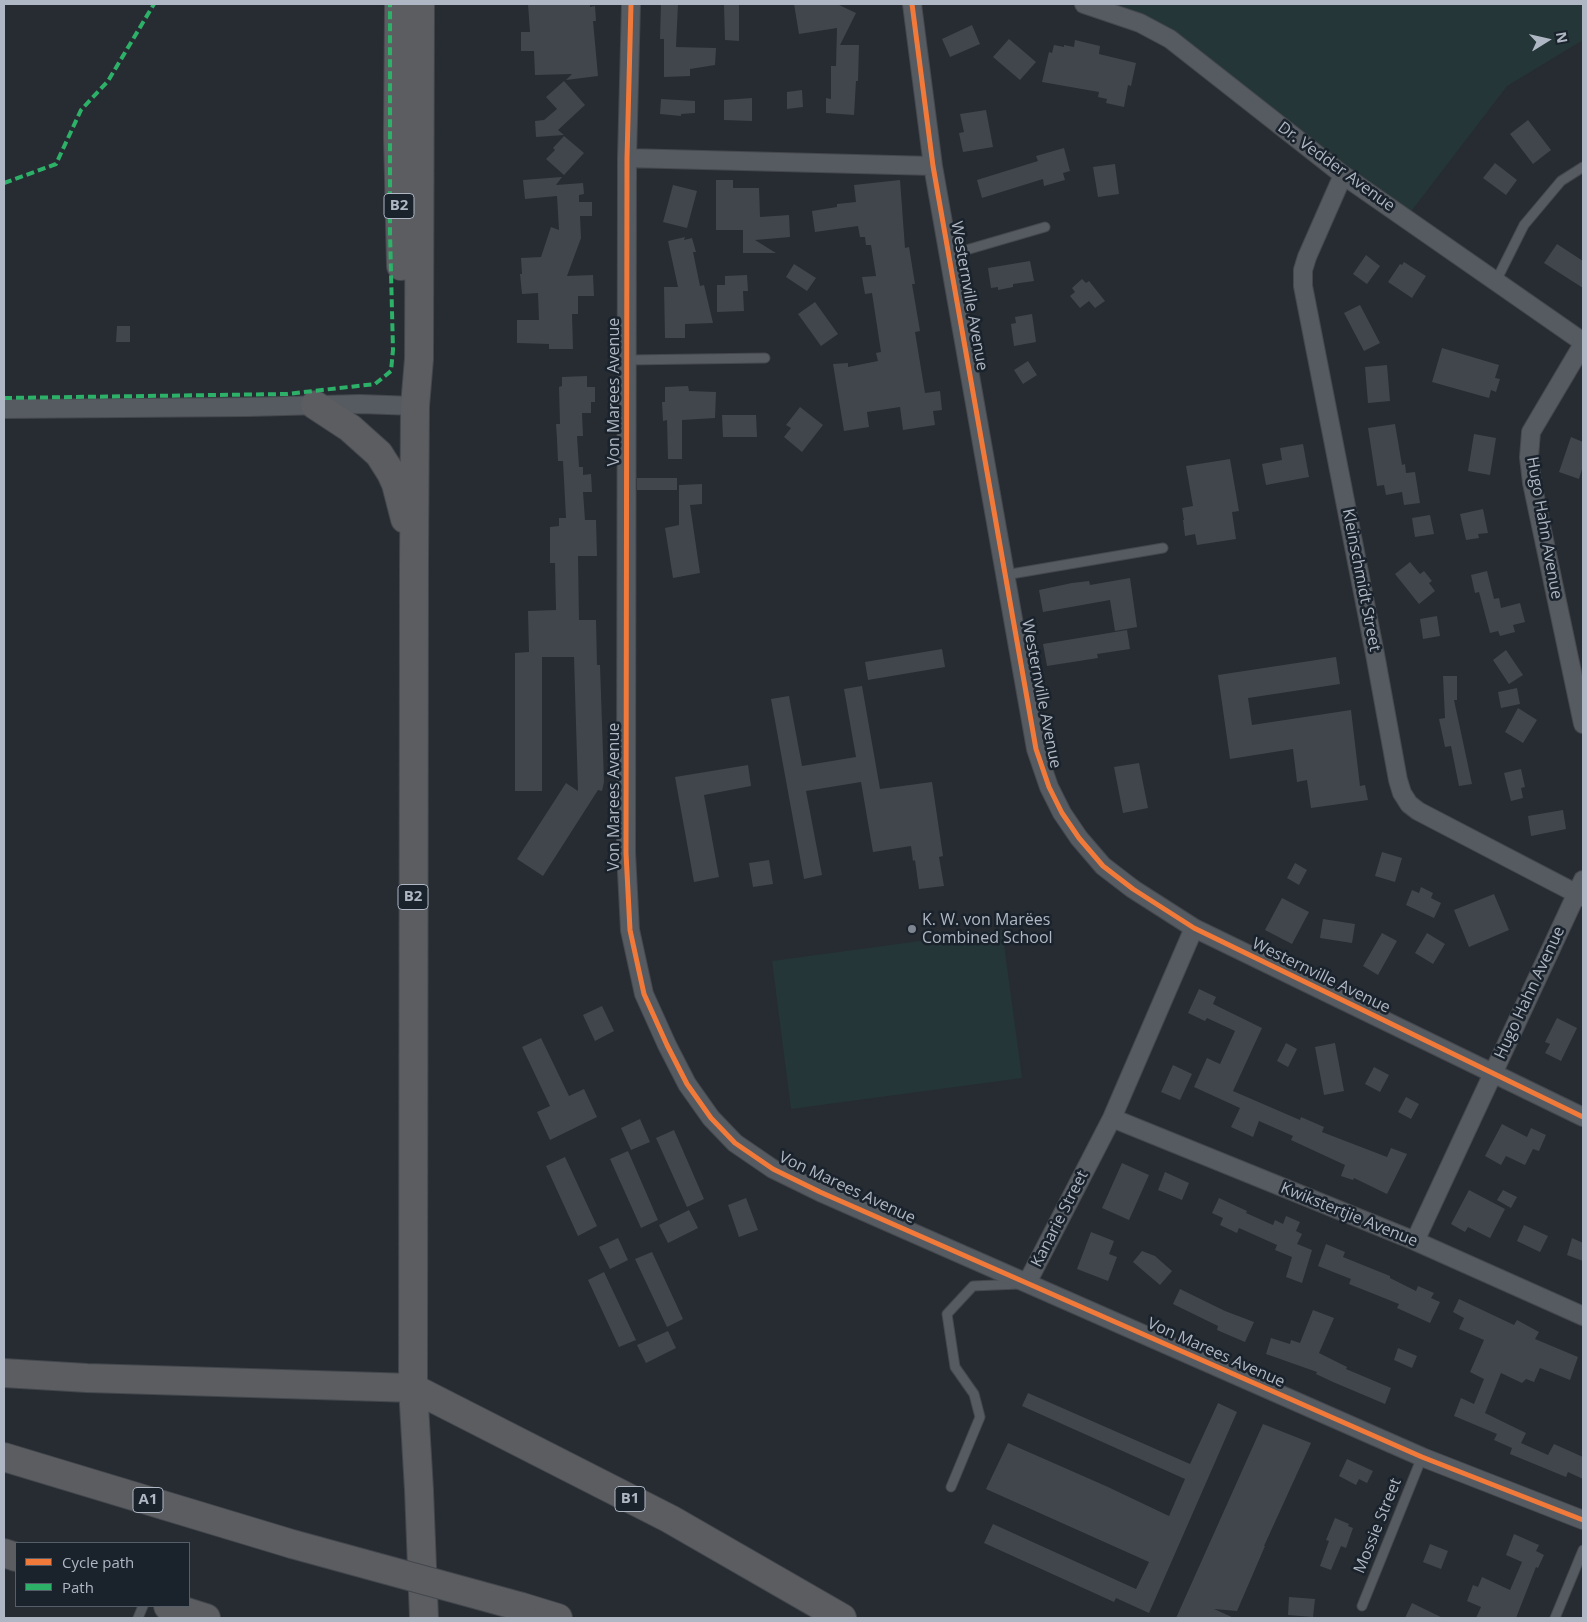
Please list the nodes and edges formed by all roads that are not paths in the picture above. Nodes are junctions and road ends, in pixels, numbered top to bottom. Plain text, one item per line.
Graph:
1 (399, 4) edge
2 (420, 4) edge
3 (631, 4) edge
4 (912, 4) edge
5 (1084, 4) edge
6 (628, 158) junction
7 (933, 166) junction
8 (1583, 167) edge
9 (1344, 175) junction
10 (1045, 227) dead end
11 (949, 255) junction
12 (1496, 281) junction
13 (1583, 343) edge
14 (765, 358) dead end
15 (627, 360) junction
16 (315, 405) junction
17 (415, 406) junction
18 (4, 409) edge
19 (1163, 548) dead end
20 (414, 565) junction
21 (1006, 575) junction
22 (1583, 724) edge
23 (1581, 890) edge
24 (1194, 928) junction
25 (1493, 1073) junction
26 (1583, 1117) edge
27 (1112, 1118) junction
28 (1415, 1241) junction
29 (1027, 1283) junction
30 (1583, 1316) edge
31 (4, 1373) edge
32 (413, 1388) junction
33 (4, 1456) edge
34 (1422, 1458) junction
35 (952, 1487) dead end
36 (419, 1490) junction
37 (1583, 1520) edge
38 (1583, 1550) edge
39 (1362, 1606) dead end
40 (171, 1607) edge
41 (206, 1618) edge
42 (413, 1618) edge
43 (424, 1618) edge
44 (558, 1618) edge
45 (842, 1618) edge
46 (1555, 1618) edge

1 - 17 highway, B2
2 - 17 highway, B2
3 - 6 street, Von Marees Avenue
4 - 7 street, Westernville Avenue
5 - 9 street, Dr. Vedder Avenue
6 - 7 street
6 - 15 street, Von Marees Avenue
7 - 11 street, Westernville Avenue
8 - 12 lane
9 - 12 street, Dr. Vedder Avenue
9 - 23 street, Kleinschmidt Street
10 - 11 lane
11 - 21 street, Westernville Avenue
12 - 13 street, Dr. Vedder Avenue
13 - 22 street, Hugo Hahn Avenue
14 - 15 lane
15 - 29 street, Von Marees Avenue
16 - 17 street
16 - 18 street
16 - 20 highway
17 - 20 highway, B2
19 - 21 lane
20 - 32 highway, B2
21 - 24 street, Westernville Avenue
23 - 25 street, Hugo Hahn Avenue
24 - 25 street, Westernville Avenue
24 - 27 street, Kanarie Street
25 - 26 street, Westernville Avenue
25 - 28 street, Hugo Hahn Avenue
27 - 28 street, Kwikstertjie Avenue
27 - 29 street, Kanarie Street
28 - 30 street, Kwikstertjie Avenue
29 - 34 street, Von Marees Avenue
29 - 35 lane, Kanarie Street
31 - 32 highway
32 - 36 highway
32 - 45 highway, B1
33 - 44 highway, A1, bridge
34 - 37 street, Von Marees Avenue
34 - 39 lane, Mossie Street
36 - 42 highway
36 - 43 highway
38 - 46 lane
40 - 41 highway

